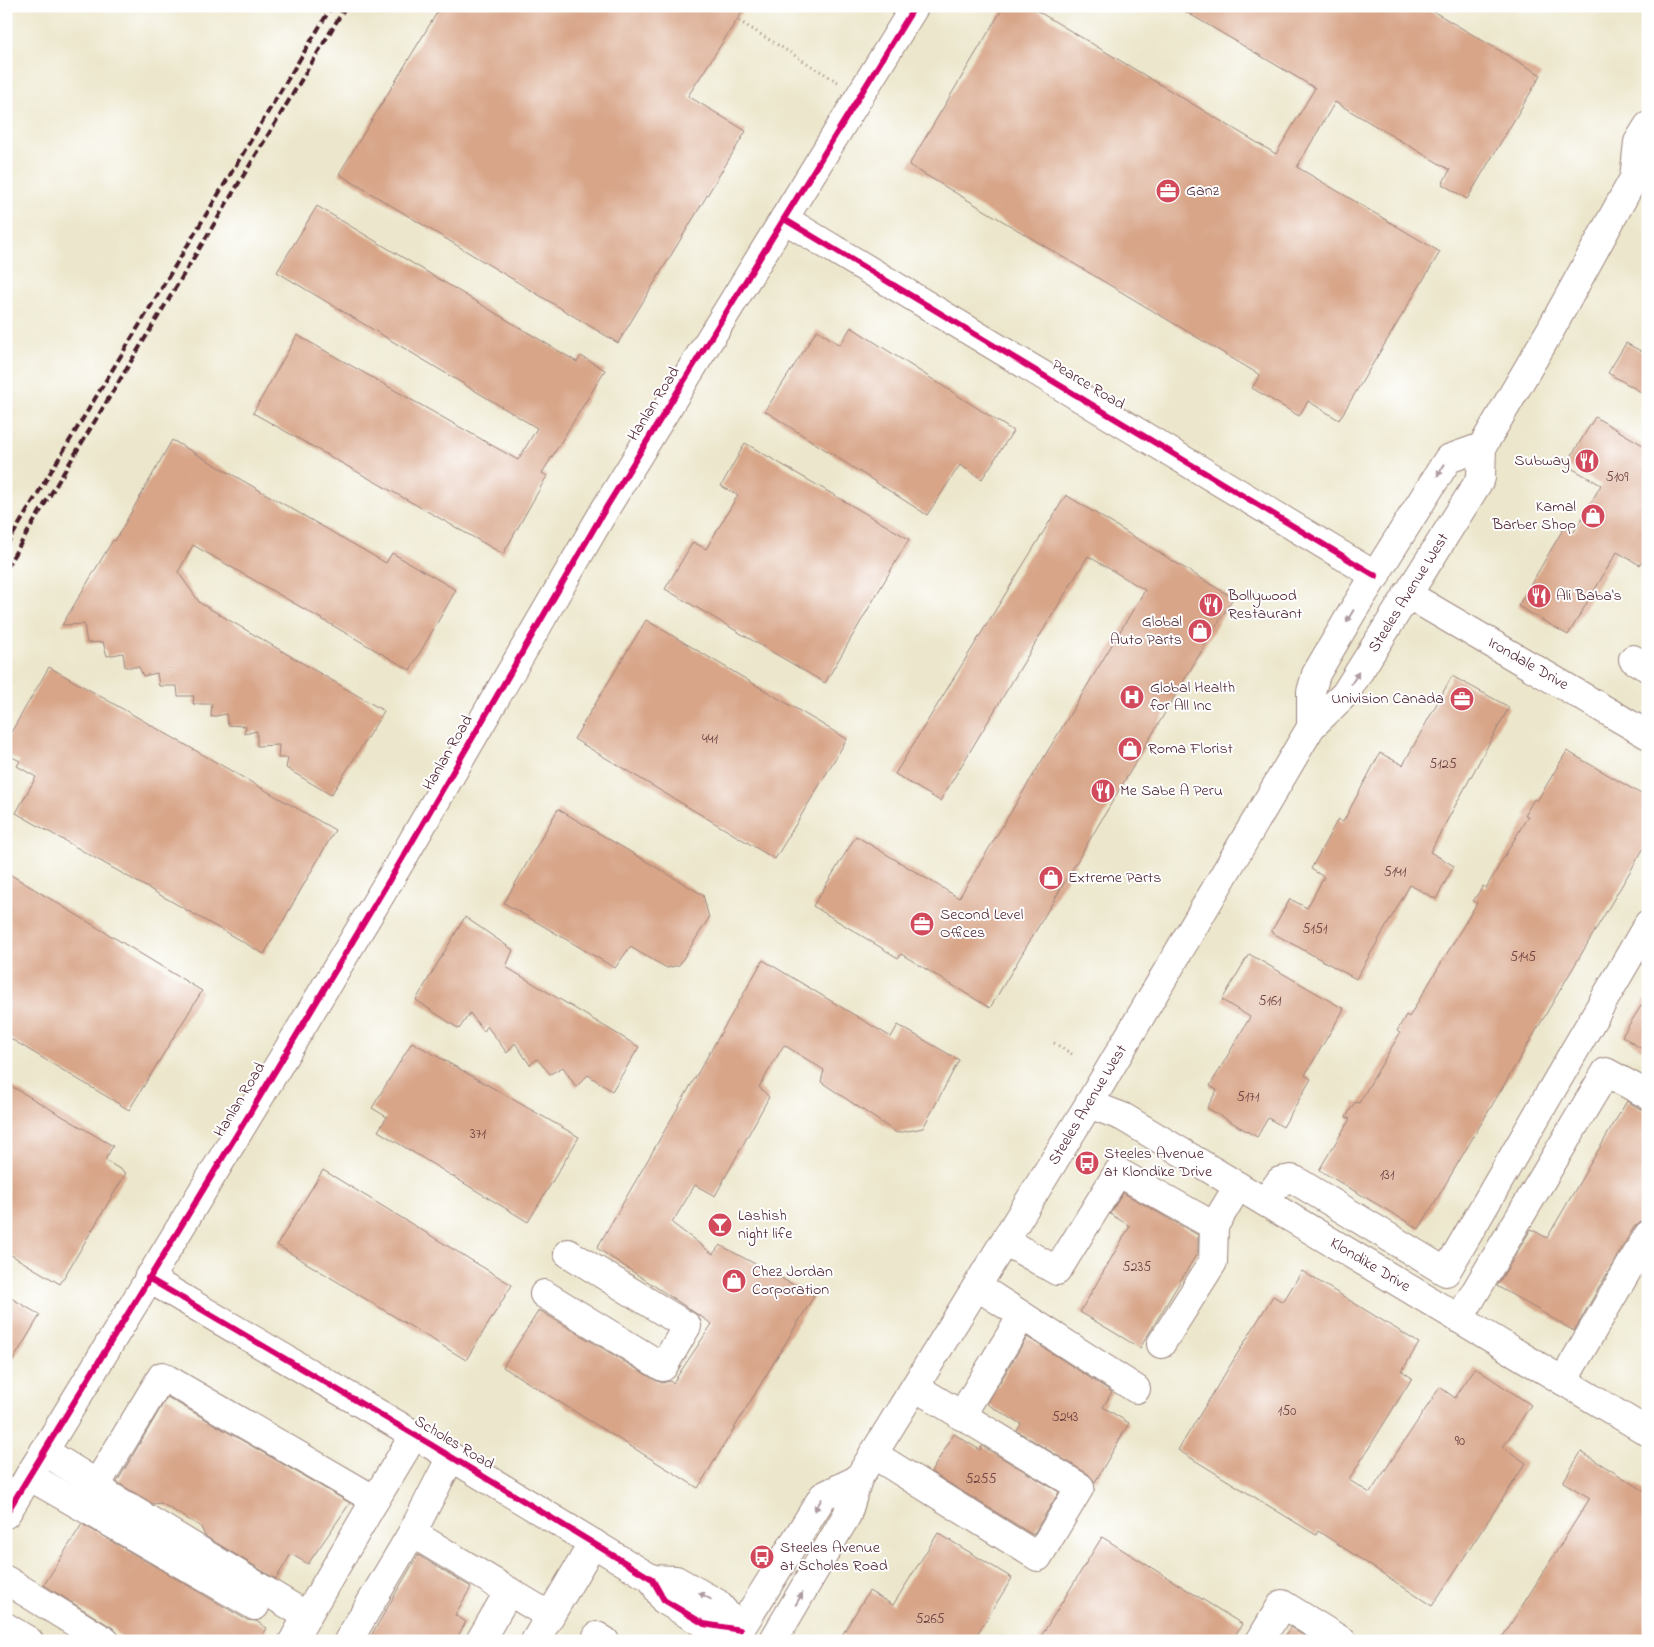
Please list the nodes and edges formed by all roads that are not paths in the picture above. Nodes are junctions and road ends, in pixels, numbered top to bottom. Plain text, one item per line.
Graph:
1 (915, 6) edge
2 (1648, 126) edge
3 (1641, 173) edge
4 (784, 219) junction
5 (1482, 448) junction
6 (1376, 576) junction
7 (1407, 594) junction
8 (1312, 727) junction
9 (1648, 735) edge
10 (1648, 924) edge
11 (1648, 1095) edge
12 (1090, 1104) junction
13 (1238, 1186) junction
14 (1265, 1202) junction
15 (1214, 1226) junction
16 (1648, 1235) edge
17 (1005, 1241) junction
18 (568, 1253) dead end
19 (1446, 1272) junction
20 (148, 1278) junction
21 (978, 1287) junction
22 (544, 1294) dead end
23 (1429, 1301) junction
24 (1022, 1316) junction
25 (1460, 1319) junction
26 (1161, 1344) dead end
27 (1563, 1381) junction
28 (915, 1387) junction
29 (1136, 1389) dead end
30 (961, 1416) junction
31 (1648, 1432) edge
32 (414, 1435) junction
33 (44, 1451) junction
34 (874, 1454) junction
35 (451, 1457) junction
36 (29, 1476) junction
37 (858, 1479) junction
38 (97, 1484) junction
39 (375, 1500) junction
40 (6, 1514) edge
41 (412, 1533) junction
42 (593, 1543) junction
43 (6, 1580) edge
44 (509, 1591) junction
45 (550, 1616) junction
46 (6, 1627) edge
47 (299, 1629) edge
48 (742, 1637) edge
49 (29, 1641) edge
50 (105, 1641) edge
51 (348, 1641) edge
52 (480, 1641) edge
53 (535, 1641) edge
54 (773, 1641) edge
55 (1260, 1641) edge
56 (1342, 1641) edge

1 - 4 street, Hanlan Road
2 - 3 street, Steeles Avenue West
3 - 5 street, Steeles Avenue West
4 - 6 street, Pearce Road
4 - 20 street, Hanlan Road
5 -> 6 street
5 - 7 street, Steeles Avenue West
6 - 7 street, Pearce Road
6 -> 8 street
8 -> 7 street, Steeles Avenue West
7 - 9 street, Irondale Drive
8 - 12 street, Steeles Avenue West
10 - 19 street
11 - 25 street
12 - 13 street, Klondike Drive
12 - 17 street, Steeles Avenue West
13 - 14 street, Klondike Drive
13 - 15 street
14 - 19 street
14 - 23 street, Klondike Drive
15 - 17 street
15 - 26 street
16 - 27 street
17 - 21 street, Steeles Avenue West
18 - 22 street
19 - 23 street
20 - 32 street, Scholes Road
20 - 33 street, Hanlan Road
21 - 24 street
21 - 28 street, Steeles Avenue West
23 - 25 street, Klondike Drive
24 - 29 street
24 - 30 street
25 - 27 street, Klondike Drive
27 - 31 street, Klondike Drive
28 - 30 street
28 - 34 street, Steeles Avenue West
30 - 34 street
32 - 35 street, Scholes Road
32 - 39 street
33 - 36 street, Hanlan Road
33 - 38 street
34 - 37 street, Steeles Avenue West
35 - 41 street
35 - 42 street, Scholes Road
36 - 40 street, Hanlan Road
36 - 47 street
37 -> 48 street
54 -> 37 street, Steeles Avenue West
38 - 39 street
38 - 47 street
39 - 47 street
41 - 44 street
41 - 51 street
42 - 45 street
42 - 48 street, Scholes Road
43 - 50 street
44 - 45 street
44 - 52 street
45 - 53 street
46 - 49 street
55 - 56 street

